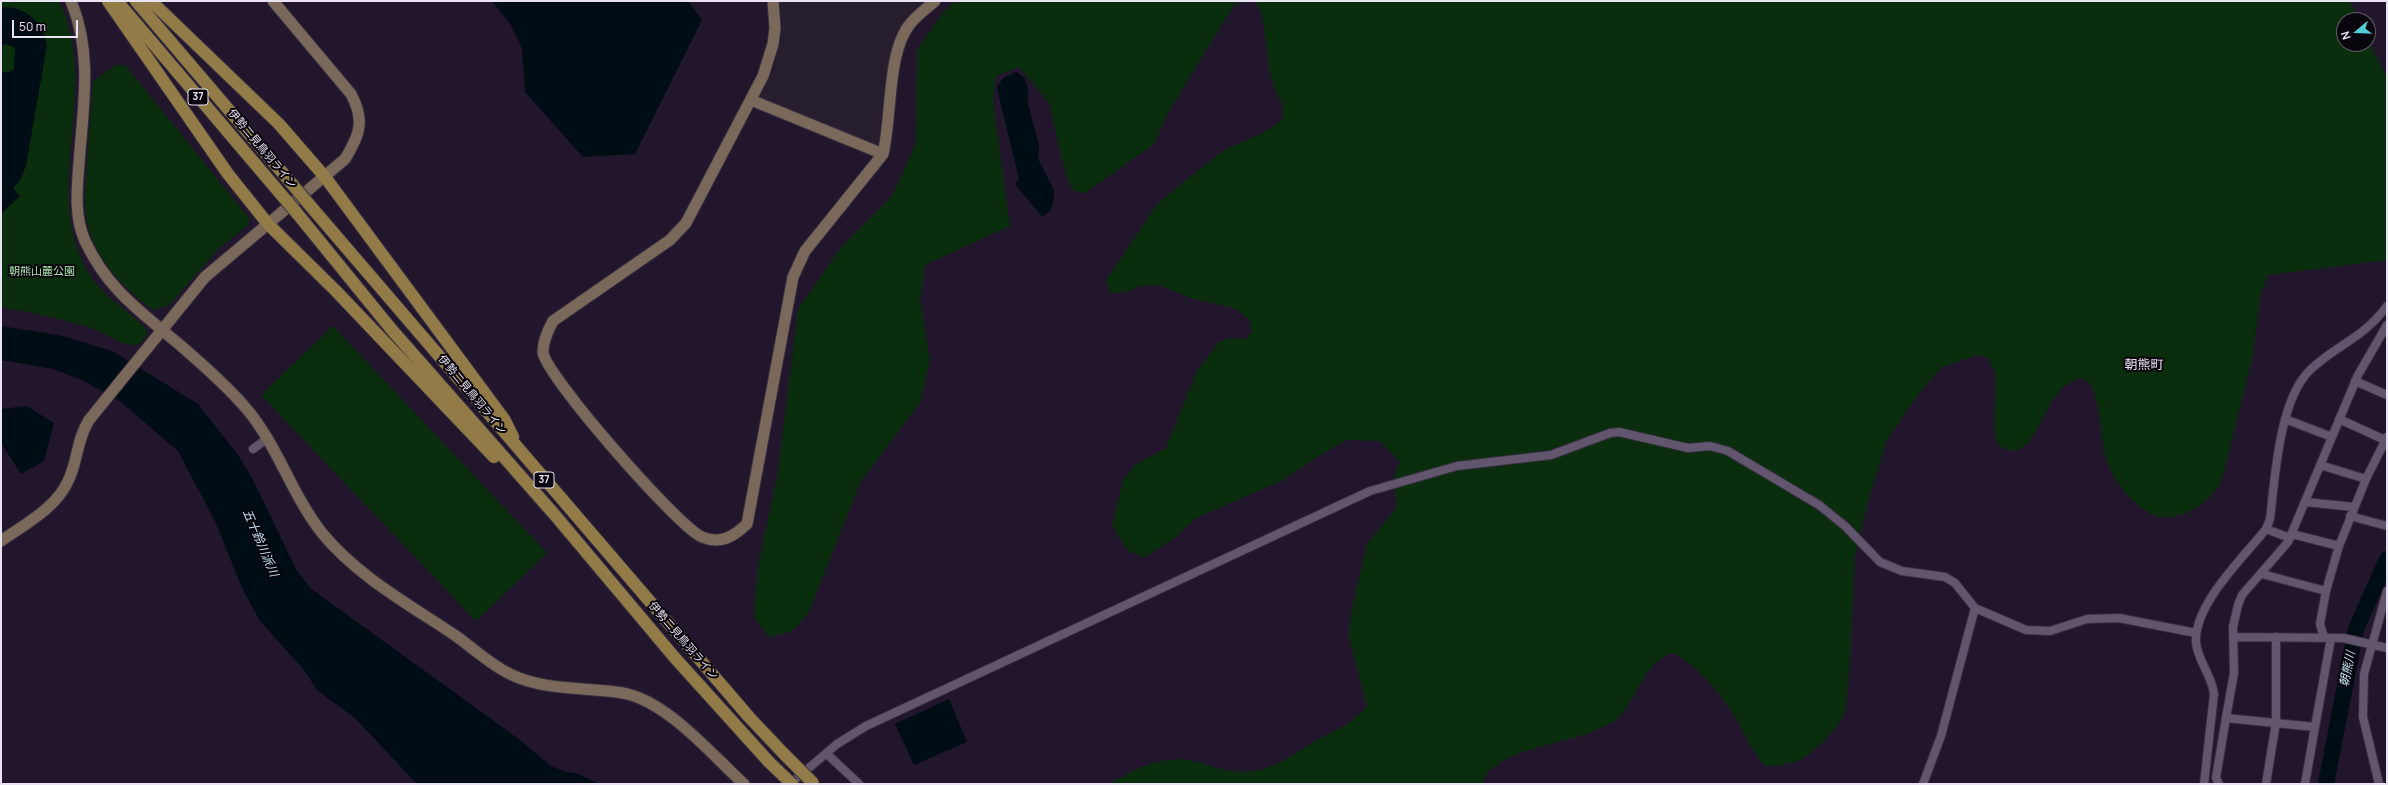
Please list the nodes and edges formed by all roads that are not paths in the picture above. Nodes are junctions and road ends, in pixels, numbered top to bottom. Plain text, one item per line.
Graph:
1 (71, 1) edge
2 (108, 1) edge
3 (117, 1) edge
4 (136, 1) edge
5 (151, 1) edge
6 (273, 1) edge
7 (773, 1) edge
8 (935, 1) edge
9 (751, 100) junction
10 (883, 154) junction
11 (324, 177) junction
12 (268, 224) junction
13 (2387, 306) edge
14 (2387, 326) edge
15 (161, 331) junction
16 (2355, 381) junction
17 (2387, 395) edge
18 (2285, 419) junction
19 (2339, 419) junction
20 (2332, 436) junction
21 (268, 438) junction
22 (2386, 438) edge
23 (253, 449) dead end
24 (524, 456) junction
25 (2320, 465) junction
26 (2366, 478) junction
27 (2305, 502) junction
28 (2354, 507) junction
29 (554, 514) junction
30 (2350, 516) junction
31 (2387, 526) edge
32 (2266, 529) junction
33 (2291, 536) junction
34 (1, 541) edge
35 (2339, 546) junction
36 (2262, 574) junction
37 (2326, 591) junction
38 (2387, 591) edge
39 (1975, 608) junction
40 (2196, 633) junction
41 (2233, 637) junction
42 (2276, 637) junction
43 (2328, 638) junction
44 (2372, 644) junction
45 (2387, 648) edge
46 (2226, 721) junction
47 (2211, 722) junction
48 (2276, 722) junction
49 (2315, 727) junction
50 (827, 754) junction
51 (744, 784) edge
52 (791, 784) edge
53 (814, 784) edge
54 (859, 784) edge
55 (1923, 784) edge
56 (2204, 784) edge
57 (2219, 784) edge
58 (2266, 784) edge
59 (2305, 784) edge
60 (2379, 784) edge

1 - 15 street
2 - 12 main road
3 - 29 main road, 伊勢二見鳥羽ライン / 37, bridge
4 - 24 main road, 伊勢二見鳥羽ライン / 37, bridge
5 - 11 main road
6 - 11 street
7 - 9 street
8 - 10 street
9 - 10 street
9 - 10 street
11 - 12 street
11 - 24 main road
12 - 15 street
12 - 29 main road
13 - 18 street
14 - 16 street
15 - 21 street
15 - 34 street
16 - 17 street
16 - 19 street
18 - 20 street
18 - 32 street
19 - 20 street
19 - 22 street
20 - 25 street
21 - 23 street
21 - 51 street
22 - 26 street
24 - 53 main road, 伊勢二見鳥羽ライン / 37, bridge
25 - 26 street
25 - 27 street
26 - 28 street
27 - 28 street
27 - 33 street
28 - 30 street
29 - 52 main road, 伊勢二見鳥羽ライン / 37, bridge
30 - 31 street
30 - 35 street
32 - 33 street
32 - 40 street
33 - 35 street
33 - 36 street
35 - 37 street
36 - 37 street
36 - 41 street
37 - 43 street
38 - 44 street
39 - 40 street
39 - 50 street
39 - 55 street
40 - 47 street
41 - 42 street
41 - 46 street
42 - 43 street
42 - 48 street
43 - 44 street
43 - 49 street
44 - 45 street
44 - 60 street
46 - 47 street
46 - 48 street
46 - 57 street
47 - 56 street
48 - 49 street
48 - 58 street
49 - 59 street
50 - 52 street
50 - 54 street

